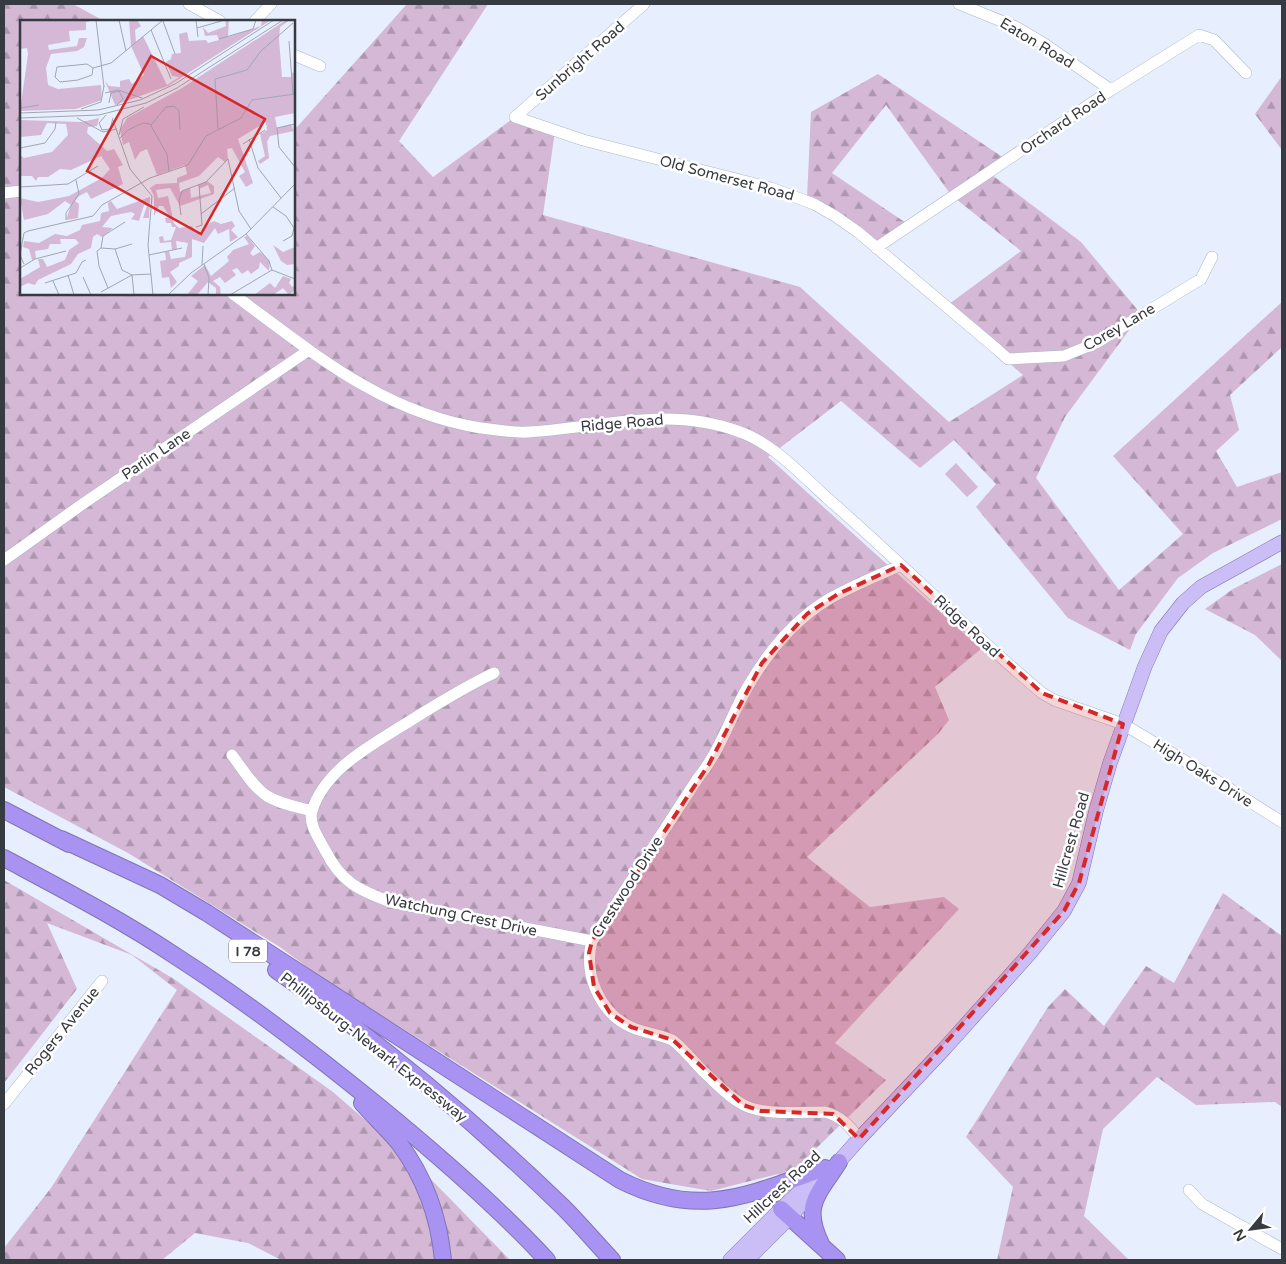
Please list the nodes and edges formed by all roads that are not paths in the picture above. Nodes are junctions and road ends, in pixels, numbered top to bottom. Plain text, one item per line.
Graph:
1 (189, 4) edge
2 (271, 4) edge
3 (644, 4) edge
4 (959, 4) edge
5 (218, 20) edge
6 (256, 20) edge
7 (295, 55) edge
8 (320, 66) dead end
9 (1246, 73) dead end
10 (1112, 90) junction
11 (515, 117) joint
12 (20, 191) edge
13 (4, 193) edge
14 (876, 248) junction
15 (1212, 257) dead end
16 (234, 295) edge
17 (309, 350) junction
18 (1008, 359) joint
19 (1282, 542) edge
20 (4, 560) edge
21 (901, 565) junction
22 (494, 673) dead end
23 (1123, 724) junction
24 (232, 755) dead end
25 (4, 810) edge
26 (312, 811) junction
27 (1282, 822) edge
28 (61, 839) junction
29 (4, 858) edge
30 (592, 941) junction
31 (102, 981) dead end
32 (337, 1073) junction
33 (4, 1104) edge
34 (859, 1139) junction
35 (832, 1165) junction
36 (1189, 1190) dead end
37 (785, 1213) junction
38 (821, 1244) junction
39 (1282, 1249) edge
40 (443, 1260) edge
41 (547, 1260) edge
42 (612, 1260) edge
43 (730, 1260) edge
44 (747, 1260) edge
45 (837, 1260) edge

1 - 5 street
2 - 6 street
3 - 11 street, Sunbright Road
4 - 10 street, Eaton Road
7 - 8 street
9 - 10 street, Orchard Road
10 - 14 street, Orchard Road
11 - 14 street, Old Somerset Road
12 - 13 street
14 - 18 street, Old Somerset Road
15 - 18 street, Corey Lane
16 - 17 street, Ridge Road
17 - 20 street, Parlin Lane
17 - 21 street, Ridge Road
19 - 23 main road, Hillcrest Road
21 - 23 street, Ridge Road
21 - 30 street, Crestwood Drive
22 - 26 street
23 - 27 street, High Oaks Drive
23 - 34 main road, Hillcrest Road
24 - 26 street
25 - 28 highway, Phillipsburg-Newark Expressway / I 78
26 - 30 street, Watchung Crest Drive
28 - 35 highway
28 - 42 highway, Phillipsburg-Newark Expressway / I 78
29 - 32 highway
30 - 34 street, Crestwood Drive
31 - 33 street, Rogers Avenue
32 - 40 highway
32 - 41 highway
34 - 35 main road, Hillcrest Road
35 - 37 main road, Hillcrest Road
35 - 38 highway
36 - 39 street
37 - 38 highway
37 - 43 main road, Hillcrest Road
37 - 44 main road, Hillcrest Road
38 - 45 highway

